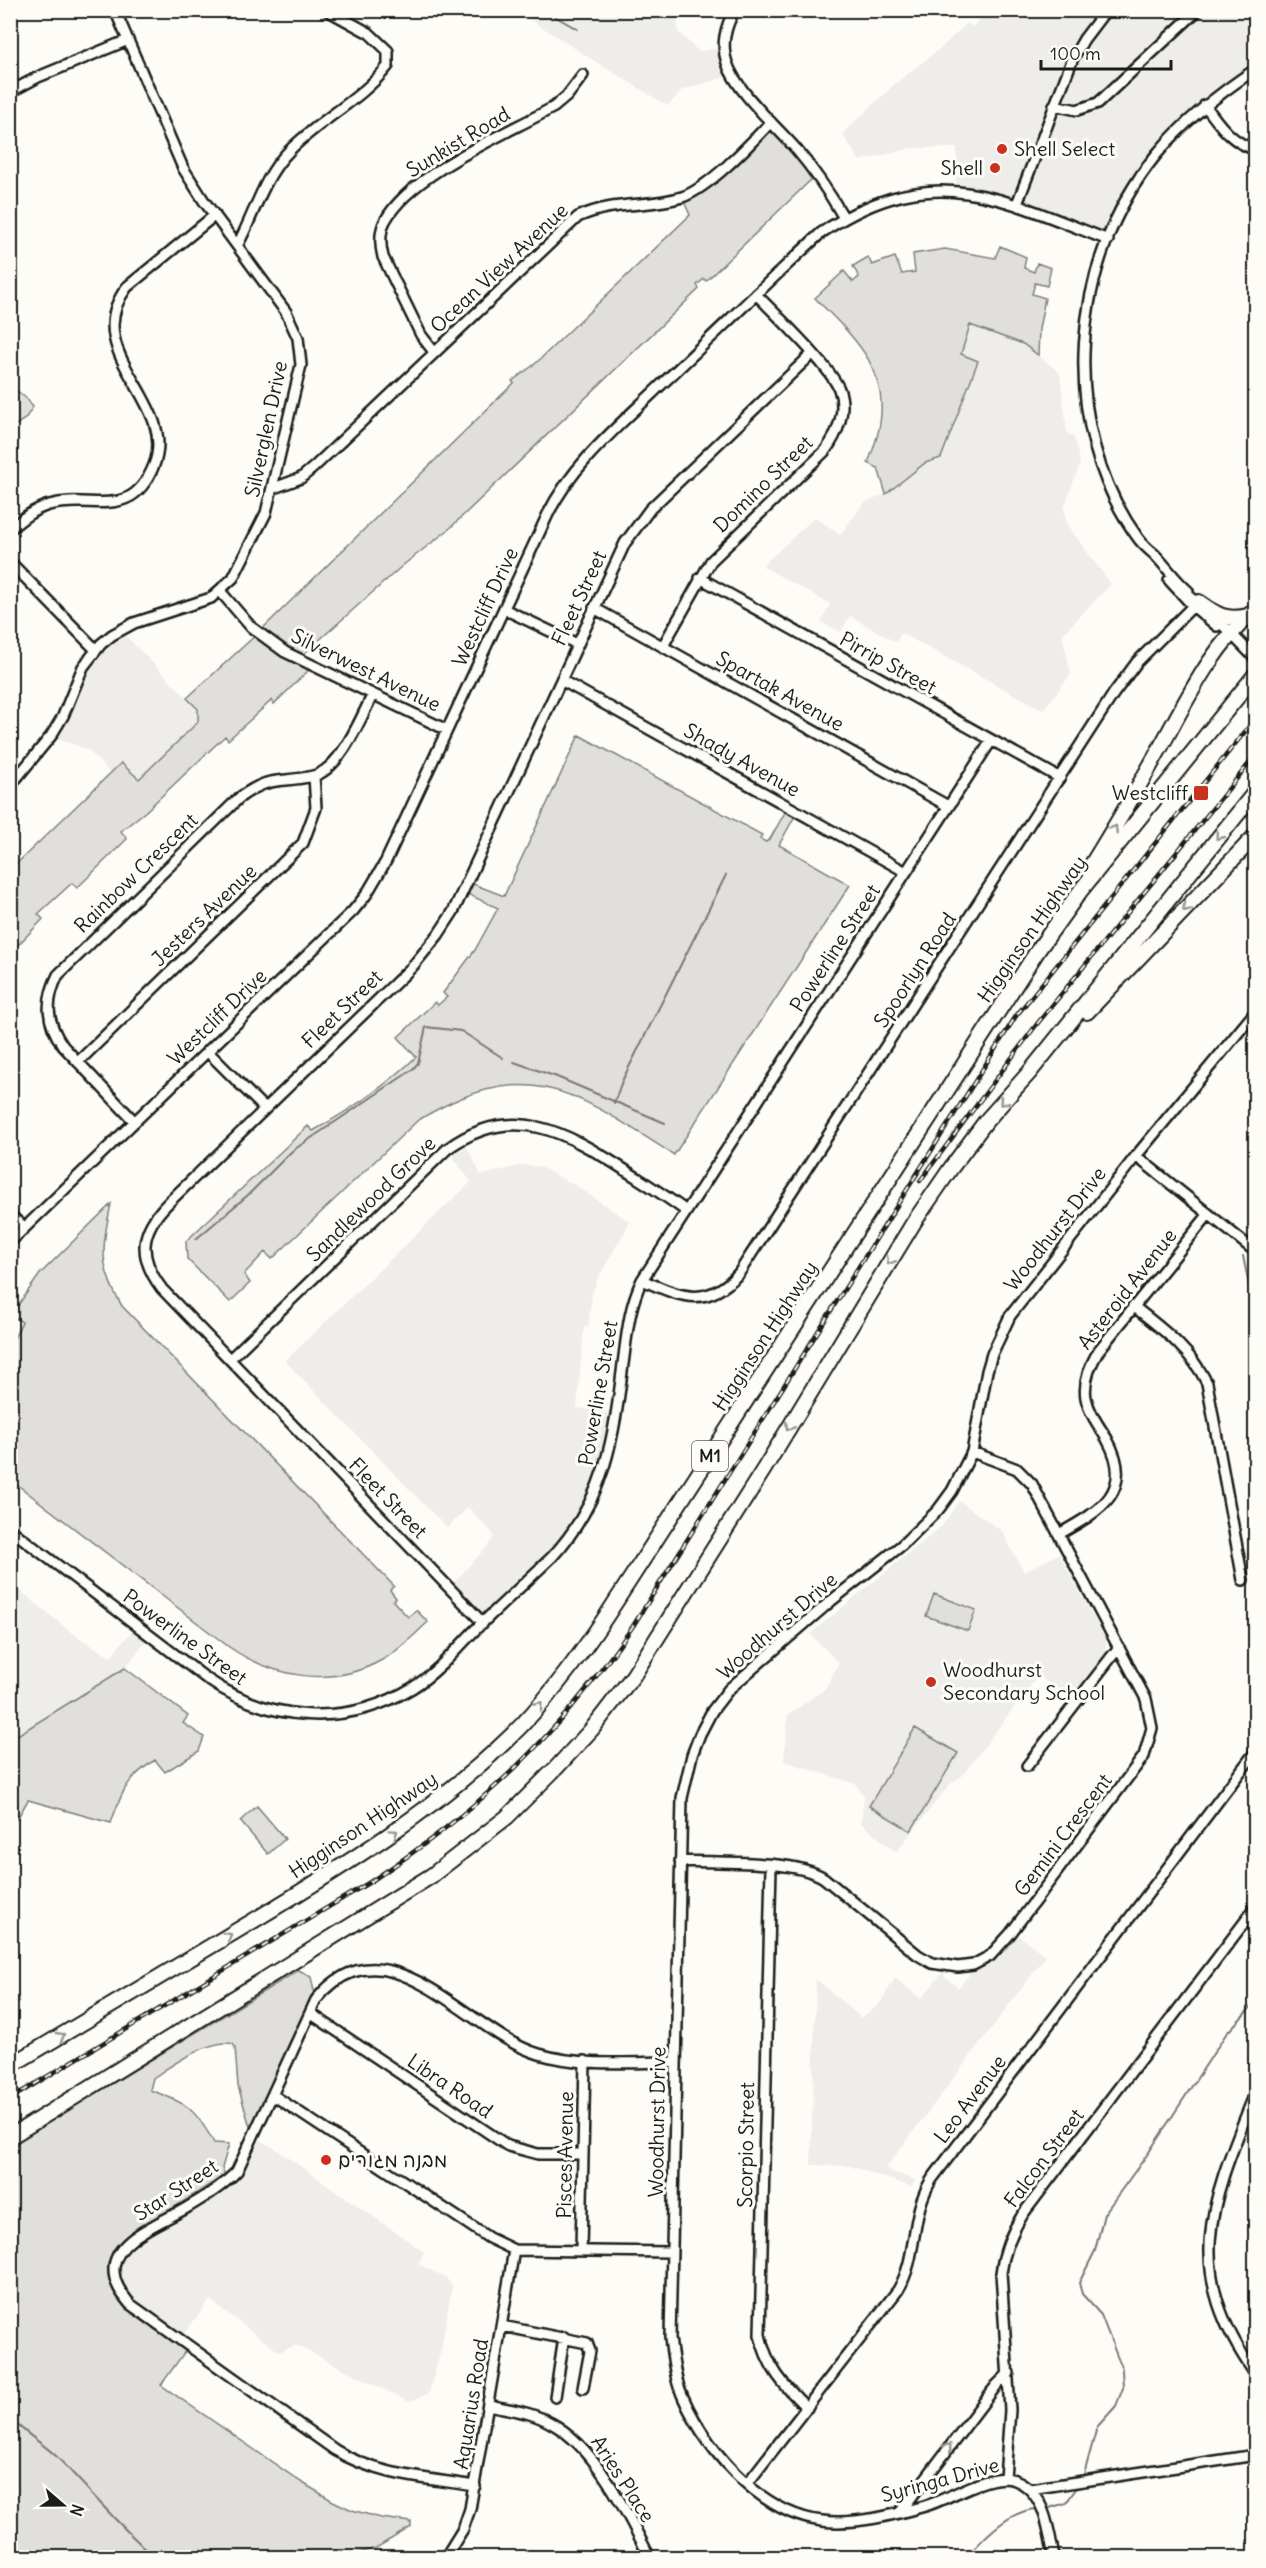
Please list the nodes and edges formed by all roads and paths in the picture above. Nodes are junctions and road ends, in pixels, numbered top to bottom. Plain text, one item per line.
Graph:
1 (115, 10) edge
2 (327, 10) edge
3 (735, 10) edge
4 (1106, 10) edge
5 (1198, 10) edge
6 (128, 40) junction
7 (1256, 69) edge
8 (583, 75) dead end
9 (10, 92) edge
10 (1054, 105) junction
11 (1205, 105) junction
12 (771, 122) junction
13 (1256, 149) edge
14 (1017, 204) junction
15 (215, 215) junction
16 (844, 218) junction
17 (1108, 240) junction
18 (238, 244) junction
19 (756, 294) junction
20 (434, 352) junction
21 (812, 354) junction
22 (274, 488) junction
23 (10, 529) edge
24 (1145, 547) junction
25 (10, 562) edge
26 (700, 578) junction
27 (220, 591) junction
28 (1196, 604) junction
29 (594, 608) junction
30 (504, 609) junction
31 (1252, 613) edge
32 (1230, 634) junction
33 (577, 644) junction
34 (663, 646) junction
35 (96, 650) junction
36 (1256, 659) edge
37 (1252, 678) edge
38 (561, 680) junction
39 (372, 696) junction
40 (447, 730) junction
41 (992, 741) junction
42 (314, 776) junction
43 (1060, 778) junction
44 (10, 786) edge
45 (1256, 791) edge
46 (948, 806) junction
47 (1256, 835) edge
48 (906, 872) junction
49 (1038, 950) junction
50 (1256, 1011) edge
51 (207, 1051) junction
52 (78, 1062) junction
53 (1029, 1073) junction
54 (264, 1108) junction
55 (134, 1121) junction
56 (1136, 1156) junction
57 (686, 1211) junction
58 (10, 1215) edge
59 (1208, 1215) junction
60 (24, 1227) junction
61 (10, 1242) edge
62 (1256, 1252) edge
63 (642, 1280) junction
64 (1133, 1306) junction
65 (230, 1359) junction
66 (972, 1452) junction
67 (10, 1529) edge
68 (1059, 1534) junction
69 (1244, 1581) dead end
70 (483, 1623) junction
71 (1119, 1647) junction
72 (1256, 1751) edge
73 (1027, 1766) dead end
74 (680, 1861) junction
75 (771, 1866) junction
76 (1256, 1907) edge
77 (310, 2013) junction
78 (585, 2061) junction
79 (676, 2062) junction
80 (10, 2066) edge
81 (1256, 2091) edge
82 (273, 2094) junction
83 (10, 2137) edge
84 (582, 2154) junction
85 (514, 2250) junction
86 (581, 2250) junction
87 (671, 2252) junction
88 (502, 2326) junction
89 (564, 2337) junction
90 (1009, 2373) junction
91 (1256, 2375) edge
92 (584, 2388) dead end
93 (555, 2397) dead end
94 (489, 2405) junction
95 (807, 2408) junction
96 (1256, 2455) edge
97 (1005, 2478) junction
98 (747, 2484) junction
99 (475, 2486) junction
100 (1030, 2489) junction
101 (901, 2511) junction
102 (445, 2558) edge
103 (650, 2558) edge
104 (1054, 2558) edge

1 - 6 street, Silverglen Drive
2 - 18 street
3 - 12 street
4 - 10 street
5 - 10 street
6 - 9 street
6 - 15 street, Silverglen Drive
7 - 11 street
8 - 20 street, Sunkist Road
10 - 14 street
11 - 13 street
11 - 17 street
12 - 16 street
12 - 20 street, Ocean View Avenue
14 - 16 street, Westcliff Drive
14 - 17 street, Westcliff Drive
15 - 18 street, Silverglen Drive
15 - 23 street
16 - 19 street, Westcliff Drive
17 - 24 street
18 - 22 street, Silverglen Drive
19 - 21 street, Domino Street
19 - 30 street, Westcliff Drive
20 - 22 street, Ocean View Avenue
21 - 26 street, Domino Street
21 - 29 street, Fleet Street
22 - 27 street, Silverglen Drive
24 - 28 street
24 - 28 street
25 - 35 street
26 - 34 street, Domino Street
26 - 41 street, Pirrip Street
27 - 35 street, Silverglen Drive
27 - 39 street, Silverwest Avenue
28 - 31 highway
28 - 32 street
28 - 43 street, Spoorlyn Road
29 - 33 street, Fleet Street
29 - 34 street, Spartak Avenue
30 - 33 street
30 - 40 street, Westcliff Drive
31 - 32 highway
32 - 36 street
49 -> 32 highway
33 - 38 street, Fleet Street
34 - 46 street, Spartak Avenue
35 - 44 street, Silverglen Drive
37 - 49 highway, Higginson Highway / M1
38 - 48 street, Shady Avenue
38 - 54 street, Fleet Street
39 - 40 street, Silverwest Avenue
39 - 42 street
40 - 51 street, Westcliff Drive
41 - 43 street, Pirrip Street
41 - 46 street, Powerline Street
42 - 52 street, Jesters Avenue
42 - 52 street, Rainbow Crescent
43 - 63 street, Spoorlyn Road
45 -> 53 highway
46 - 48 street, Powerline Street
47 -> 53 highway
48 - 57 street, Powerline Street
80 -> 49 highway, Higginson Highway / M1
50 - 56 street, Woodhurst Drive
51 - 54 street
51 - 55 street, Westcliff Drive
52 - 55 street, Rainbow Crescent
53 -> 83 highway
54 - 65 street, Fleet Street
55 - 60 street, Westcliff Drive
56 - 59 street
56 - 66 street, Woodhurst Drive
57 - 63 street, Powerline Street
57 - 65 street, Sandlewood Grove
58 - 60 street
59 - 62 street
59 - 64 street, Asteroid Avenue
60 - 61 street, Westcliff Drive
63 - 70 street, Powerline Street
64 - 68 street, Asteroid Avenue
64 - 69 street
65 - 70 street, Fleet Street
66 - 68 street, Gemini Crescent
66 - 74 street, Woodhurst Drive
67 - 70 street, Powerline Street
68 - 71 street, Gemini Crescent
71 - 73 street
71 - 75 street, Gemini Crescent
72 - 95 street, Leo Avenue
74 - 75 street, Gemini Crescent
74 - 79 street, Woodhurst Drive
75 - 95 street, Scorpio Street
76 - 90 street, Falcon Street
77 - 78 street, Star Street
77 - 82 street, Star Street
77 - 84 street, Libra Road
78 - 79 street, Star Street
78 - 84 street, Pisces Avenue
79 - 87 street, Woodhurst Drive
81 - 91 street
82 - 85 street
82 - 99 street, Star Street
84 - 86 street, Pisces Avenue
85 - 86 street
85 - 88 street, Aquarius Road
86 - 87 street
87 - 98 street, Woodhurst Drive
88 - 89 street
88 - 94 street, Aquarius Road
89 - 92 street
89 - 93 street
90 - 97 street, Falcon Street
101 -> 90 street
94 - 99 street, Aquarius Road
94 - 103 street, Aries Place
95 - 98 street, Leo Avenue
96 - 100 street
97 - 100 street, Syringa Drive
97 - 101 street, Syringa Drive
98 - 101 street, Syringa Drive
99 - 102 street, Aquarius Road
100 - 104 street

